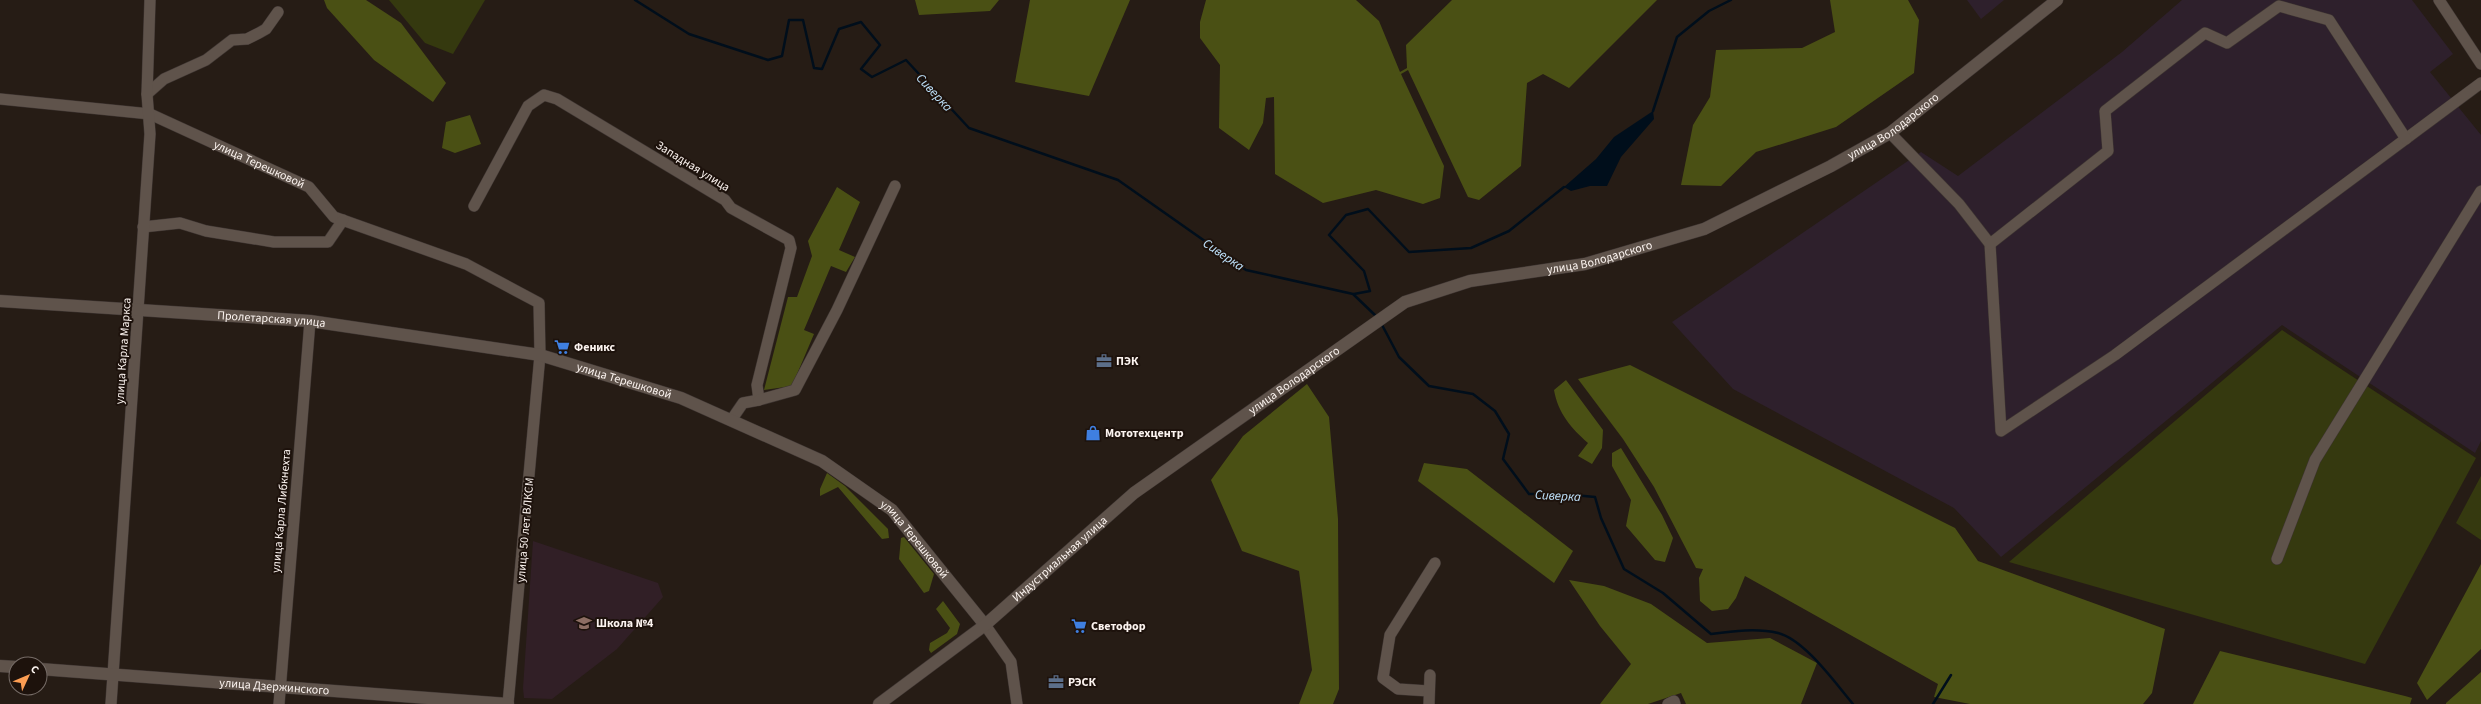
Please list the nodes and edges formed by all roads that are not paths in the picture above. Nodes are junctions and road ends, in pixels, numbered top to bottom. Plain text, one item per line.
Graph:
1 (150, 0) edge
2 (2057, 0) edge
3 (2439, 0) edge
4 (278, 12) dead end
5 (2481, 64) edge
6 (2481, 83) edge
7 (147, 94) junction
8 (0, 99) edge
9 (150, 114) junction
10 (1890, 133) junction
11 (2406, 139) junction
12 (896, 186) dead end
13 (2481, 190) edge
14 (474, 206) dead end
15 (343, 220) junction
16 (143, 227) junction
17 (1990, 244) junction
18 (0, 301) edge
19 (139, 310) junction
20 (310, 320) junction
21 (540, 355) junction
22 (759, 400) junction
23 (732, 419) junction
24 (1134, 493) joint
25 (2277, 559) dead end
26 (1435, 562) dead end
27 (985, 625) junction
28 (48, 670) edge
29 (113, 674) junction
30 (1430, 674) dead end
31 (280, 686) junction
32 (1429, 691) junction
33 (111, 704) edge
34 (279, 704) edge
35 (508, 704) edge
36 (879, 704) edge
37 (1016, 704) edge
38 (1429, 704) edge
39 (1668, 704) edge
40 (1675, 704) edge

1 - 7 street, улица Карла Маркса
2 - 10 main road, улица Володарского
3 - 5 street
4 - 7 street
6 - 11 street
7 - 9 street, улица Карла Маркса
8 - 9 street, улица Терешковой
9 - 15 street, улица Терешковой
9 - 16 street, улица Карла Маркса
10 - 17 street
10 - 24 main road, улица Володарского
11 - 17 street
11 - 17 street
12 - 22 street
13 - 25 street
14 - 22 street, Западная улица
15 - 16 street
15 - 21 street, улица Терешковой
16 - 19 street, улица Карла Маркса
18 - 19 main road, Пролетарская улица
19 - 20 main road, Пролетарская улица
19 - 29 street, улица Карла Маркса
20 - 21 main road, Пролетарская улица
20 - 31 street, улица Карла Либкнехта
21 - 23 main road, улица Терешковой
21 - 35 street, улица 50 лет ВЛКСМ
22 - 23 street
23 - 27 main road, улица Терешковой
24 - 27 main road, Индустриальная улица
26 - 32 street
27 - 36 main road
27 - 37 street, улица Терешковой
28 - 29 main road, улица Дзержинского
29 - 31 main road, улица Дзержинского
29 - 33 street, улица Карла Маркса
30 - 32 street
31 - 34 street, улица Карла Либкнехта
31 - 35 main road, улица Дзержинского
32 - 38 street
39 - 40 street

